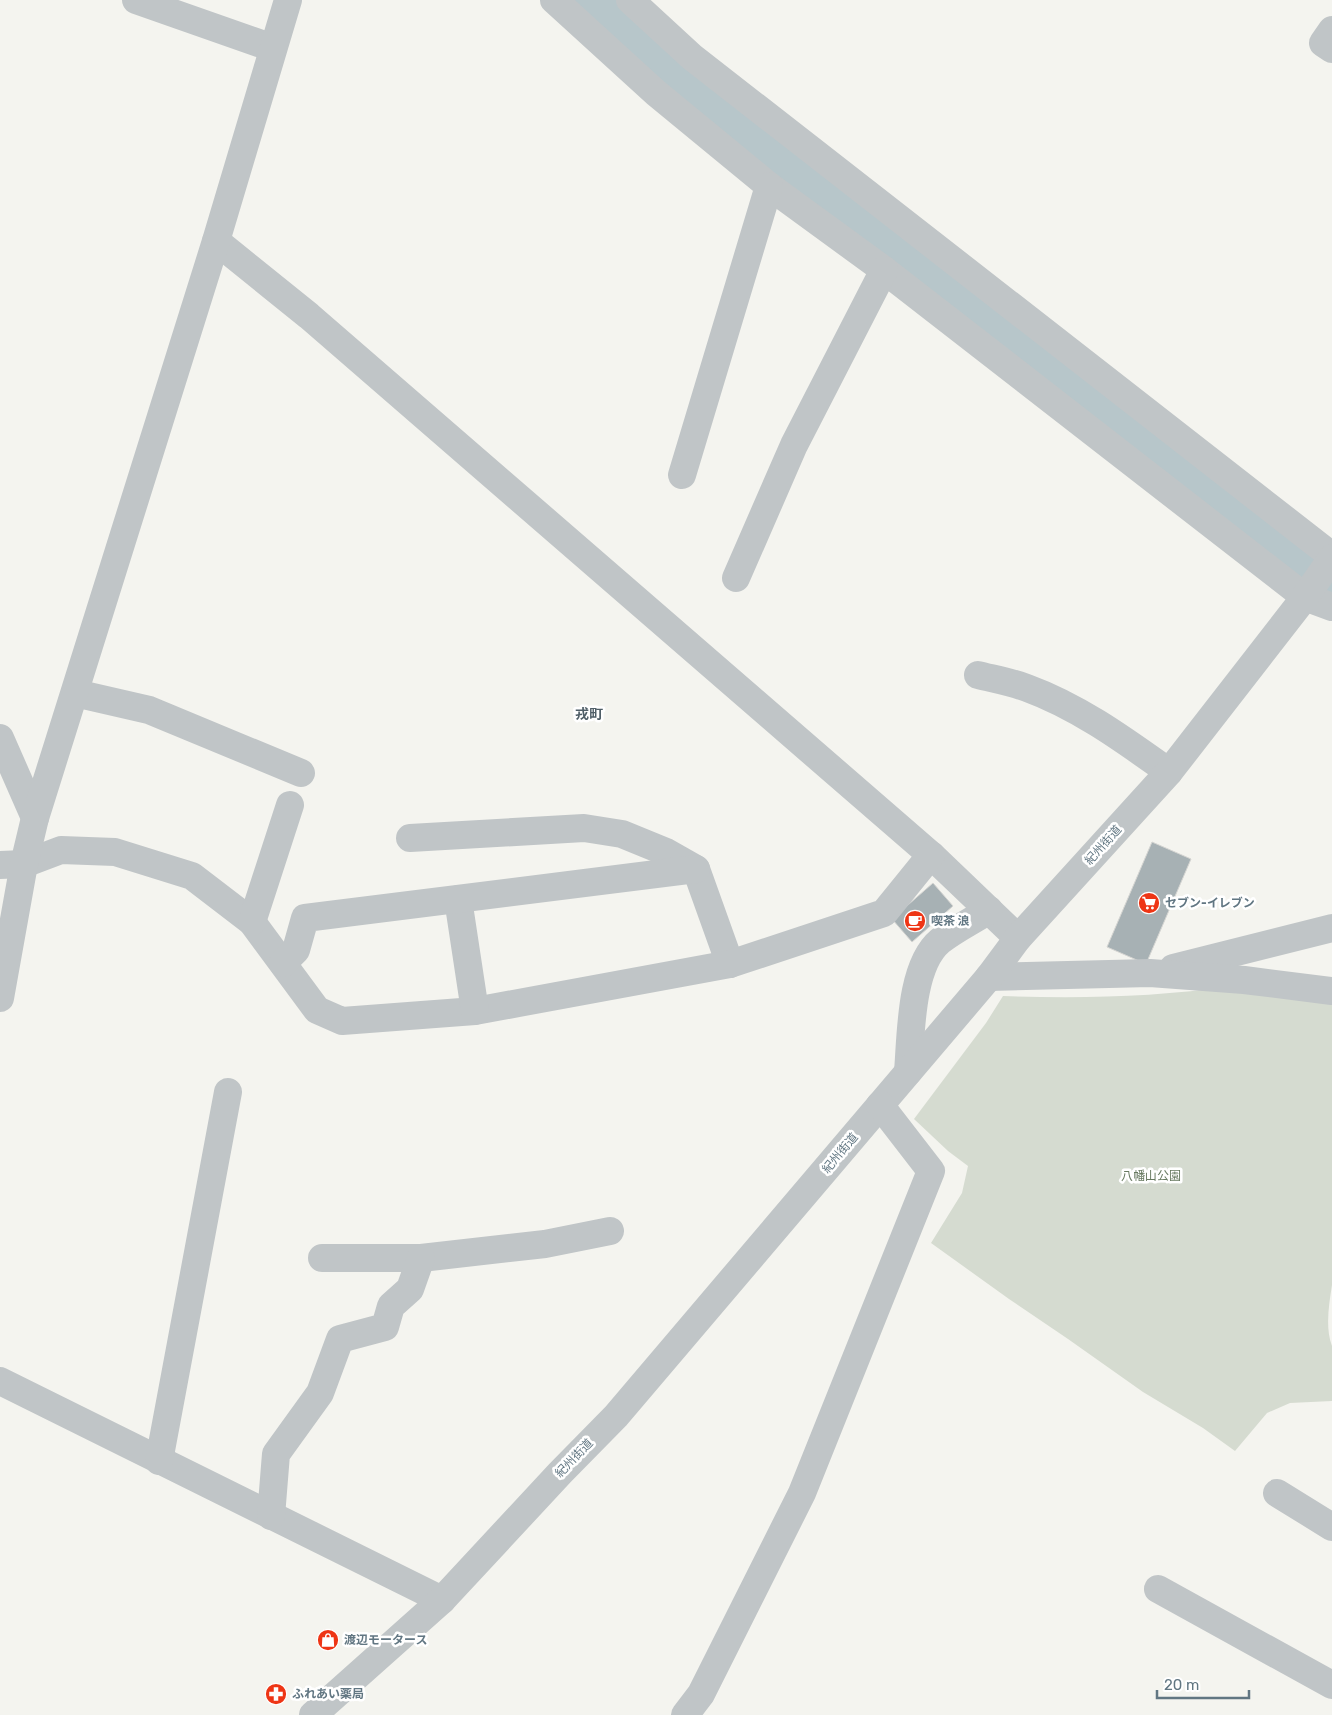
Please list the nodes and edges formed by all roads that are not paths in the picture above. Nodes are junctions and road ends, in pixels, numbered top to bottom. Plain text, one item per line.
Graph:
1 (136, 0) edge
2 (288, 0) edge
3 (554, 0) edge
4 (630, 0) edge
5 (1332, 30) edge
6 (273, 48) junction
7 (1332, 49) edge
8 (768, 186) junction
9 (216, 241) junction
10 (884, 270) junction
11 (682, 475) dead end
12 (1331, 558) edge
13 (736, 578) dead end
14 (1309, 591) junction
15 (1332, 607) edge
16 (978, 675) dead end
17 (75, 693) junction
18 (0, 738) edge
19 (1169, 772) junction
20 (301, 773) dead end
21 (290, 805) dead end
22 (35, 818) junction
23 (410, 838) dead end
24 (931, 855) junction
25 (12, 864) edge
26 (696, 869) junction
27 (458, 899) junction
28 (989, 910) junction
29 (252, 922) junction
30 (1332, 928) edge
31 (1018, 938) junction
32 (283, 963) junction
33 (730, 964) junction
34 (1150, 973) junction
35 (988, 977) junction
36 (1332, 991) edge
37 (0, 998) edge
38 (475, 1011) junction
39 (908, 1072) junction
40 (228, 1092) dead end
41 (880, 1106) junction
42 (610, 1231) dead end
43 (322, 1258) dead end
44 (421, 1258) junction
45 (0, 1381) edge
46 (159, 1461) junction
47 (1277, 1494) dead end
48 (271, 1516) junction
49 (1332, 1527) edge
50 (1158, 1589) dead end
51 (442, 1600) junction
52 (1332, 1684) edge
53 (313, 1715) edge
54 (685, 1715) edge

1 - 6 street
2 - 6 street
3 - 8 street
4 - 12 street
5 - 7 street
6 - 9 street
8 - 10 street
8 - 11 street
9 - 17 street
9 - 24 street
10 - 13 street
10 - 14 street
12 - 14 street, 紀州街道
14 - 15 street
14 - 19 street, 紀州街道
16 - 19 street
17 - 20 street
17 - 22 street
18 - 22 street
19 - 31 street, 紀州街道
21 - 29 street
22 - 25 street
23 - 26 street
24 - 28 street
24 - 33 street
25 - 29 street
25 - 37 street
26 - 27 street
26 - 33 street
27 - 32 street
27 - 38 street
28 - 31 street
28 - 39 street
29 - 32 street
30 - 34 street
31 - 35 street, 紀州街道
32 - 38 street
33 - 38 street
34 - 35 street
34 - 36 street
35 - 39 street, 紀州街道
39 - 41 street, 紀州街道
40 - 46 street
41 - 51 street, 紀州街道
41 - 54 street
42 - 44 street
43 - 44 street
44 - 48 street
45 - 46 street
46 - 48 street
47 - 49 street
48 - 51 street
50 - 52 street
51 - 53 street, 紀州街道

